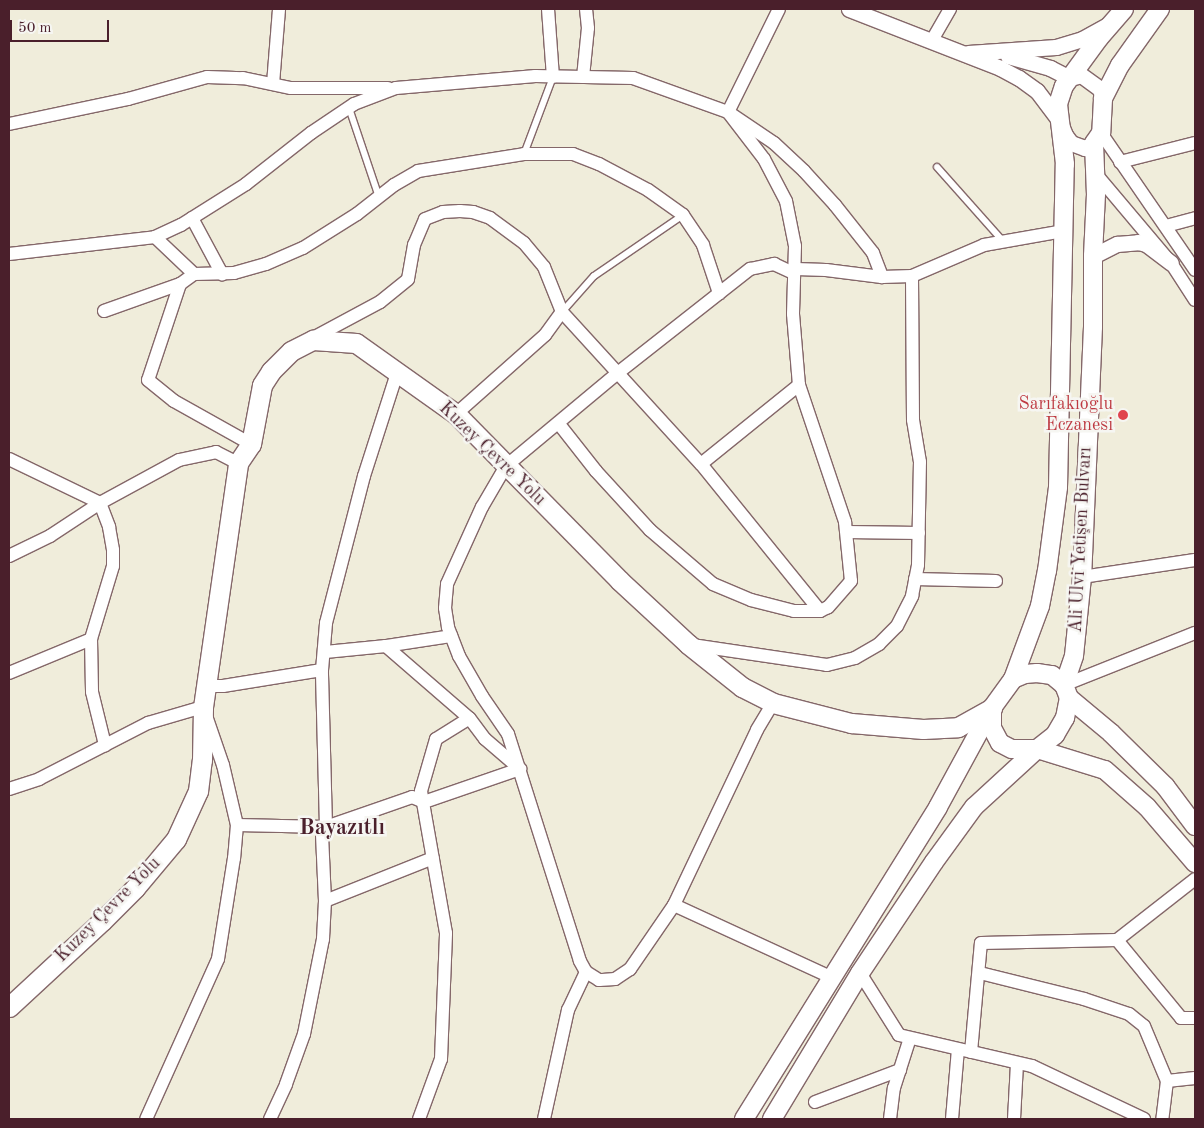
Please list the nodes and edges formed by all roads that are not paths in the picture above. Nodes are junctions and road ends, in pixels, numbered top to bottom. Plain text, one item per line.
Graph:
1 (279, 9) edge
2 (548, 9) edge
3 (586, 9) edge
4 (779, 9) edge
5 (849, 9) edge
6 (950, 9) edge
7 (1160, 9) edge
8 (1120, 14) edge
9 (931, 42) junction
10 (964, 53) junction
11 (553, 77) junction
12 (583, 77) junction
13 (1070, 78) junction
14 (273, 84) junction
15 (396, 88) junction
16 (1103, 99) junction
17 (349, 108) junction
18 (728, 112) junction
19 (1059, 120) junction
20 (9, 124) edge
21 (1098, 138) junction
22 (1195, 143) edge
23 (524, 154) junction
24 (1120, 162) junction
25 (937, 167) dead end
26 (1096, 174) junction
27 (379, 197) junction
28 (683, 215) junction
29 (192, 218) junction
30 (1195, 218) edge
31 (1166, 226) junction
32 (1063, 231) junction
33 (155, 237) junction
34 (1002, 240) junction
35 (9, 254) edge
36 (1093, 256) junction
37 (1171, 263) junction
38 (1195, 270) edge
39 (793, 273) junction
40 (194, 274) junction
41 (222, 274) junction
42 (912, 276) junction
43 (882, 277) junction
44 (180, 284) junction
45 (719, 293) junction
46 (1195, 300) edge
47 (104, 311) dead end
48 (562, 312) junction
49 (302, 344) junction
50 (619, 372) junction
51 (397, 374) junction
52 (799, 385) junction
53 (456, 414) junction
54 (558, 424) junction
55 (251, 444) junction
56 (9, 459) edge
57 (238, 463) junction
58 (701, 464) junction
59 (506, 466) junction
60 (100, 503) junction
61 (847, 532) junction
62 (919, 533) junction
63 (9, 556) edge
64 (1195, 560) edge
65 (1082, 577) junction
66 (915, 579) junction
67 (996, 581) dead end
68 (820, 611) junction
69 (1195, 633) edge
70 (451, 636) junction
71 (91, 639) junction
72 (688, 644) junction
73 (386, 646) junction
74 (325, 652) junction
75 (322, 670) junction
76 (9, 673) edge
77 (1013, 679) junction
78 (206, 686) junction
79 (1067, 691) junction
80 (774, 703) junction
81 (203, 707) junction
82 (992, 708) junction
83 (469, 718) junction
84 (105, 745) junction
85 (1037, 749) junction
86 (520, 769) junction
87 (9, 789) edge
88 (424, 802) junction
89 (237, 825) junction
90 (1195, 826) edge
91 (326, 827) junction
92 (434, 858) junction
93 (1195, 862) edge
94 (1195, 879) edge
95 (325, 902) junction
96 (674, 905) junction
97 (1117, 940) junction
98 (586, 972) junction
99 (860, 973) junction
100 (980, 973) junction
101 (833, 978) junction
102 (9, 1006) edge
103 (1195, 1018) edge
104 (910, 1038) junction
105 (958, 1049) junction
106 (971, 1052) junction
107 (1017, 1063) junction
108 (900, 1070) junction
109 (1195, 1078) edge
110 (1167, 1082) junction
111 (815, 1102) dead end
112 (146, 1119) edge
113 (270, 1119) edge
114 (419, 1119) edge
115 (544, 1119) edge
116 (744, 1119) edge
117 (772, 1119) edge
118 (890, 1119) edge
119 (952, 1119) edge
120 (1014, 1119) edge
121 (1144, 1119) edge
122 (1162, 1119) edge

1 - 14 street
2 - 11 street
3 - 12 street
4 - 18 street
5 - 9 street
6 - 9 street
7 - 16 main road, Ali Ulvi Yetişen Bulvarı
8 - 10 street
8 - 13 main road
9 - 10 street
10 - 13 street
10 - 19 street
11 - 12 street
11 - 15 street
11 - 23 lane
12 - 18 street
13 - 16 street
13 - 19 main road
14 - 15 street
14 - 20 street
15 - 17 street
16 - 21 main road, Ali Ulvi Yetişen Bulvarı
17 - 27 lane
17 - 29 street
18 - 39 street
18 - 43 street
19 - 21 street
19 - 32 main road
21 - 24 street
21 - 26 main road, Ali Ulvi Yetişen Bulvarı
22 - 24 street
23 - 27 street
23 - 28 street
24 - 31 street
25 - 34 lane
26 - 36 main road, Ali Ulvi Yetişen Bulvarı
26 - 37 street
27 - 41 street
28 - 45 street
28 - 48 lane
29 - 33 street
29 - 41 street
30 - 31 street
31 - 38 street
32 - 34 street
32 - 77 main road
33 - 35 street
33 - 40 street
34 - 42 street
36 - 37 street
36 - 65 main road, Ali Ulvi Yetişen Bulvarı
37 - 46 street
39 - 43 street
39 - 45 street
39 - 52 street
40 - 41 street
40 - 44 street
42 - 43 street
42 - 62 street
44 - 47 street
44 - 55 street
45 - 50 street
48 - 49 street
48 - 50 street
48 - 53 street
49 - 51 main road, Kuzey Çevre Yolu
49 - 55 main road, Kuzey Çevre Yolu
50 - 54 street
50 - 58 street
51 - 53 main road, Kuzey Çevre Yolu
51 - 74 street
52 - 58 street
52 - 61 street
53 - 59 main road, Kuzey Çevre Yolu
54 - 59 street
54 - 68 street
55 - 57 main road, Kuzey Çevre Yolu
56 - 60 street
57 - 60 street
57 - 78 main road, Kuzey Çevre Yolu
58 - 68 street
59 - 70 street
59 - 72 main road, Kuzey Çevre Yolu
60 - 63 street
60 - 71 street
61 - 62 street
61 - 68 street
62 - 66 street
64 - 65 street
65 - 79 main road, Ali Ulvi Yetişen Bulvarı
66 - 67 street
66 - 72 street
69 - 79 street
70 - 73 street
70 - 86 street
71 - 76 street
71 - 84 street
72 - 80 main road, Kuzey Çevre Yolu
73 - 74 street
73 - 83 street
74 - 75 street
75 - 78 street
75 - 91 street
77 - 79 main road
77 - 82 main road
78 - 81 main road, Kuzey Çevre Yolu
79 - 85 main road
79 - 90 main road
80 - 82 main road, Kuzey Çevre Yolu
80 - 96 street
81 - 84 street
81 - 89 street
81 - 102 main road, Kuzey Çevre Yolu
82 - 85 main road
82 - 101 main road
83 - 86 street
83 - 88 street
84 - 87 street
85 - 93 main road
85 - 99 main road
86 - 88 street
86 - 98 street
88 - 91 street
88 - 92 street
89 - 91 street
89 - 112 street
91 - 95 street
92 - 95 street
92 - 114 street
94 - 97 street
95 - 113 street
96 - 98 street
96 - 101 street
97 - 100 street
97 - 103 street
98 - 115 street
99 - 104 street
99 - 117 main road
100 - 106 street
100 - 110 street
101 - 116 main road
104 - 105 street
104 - 108 street
105 - 106 street
105 - 119 street
106 - 107 street
107 - 120 street
107 - 121 street
108 - 111 street
108 - 118 street
109 - 110 street
110 - 122 street

